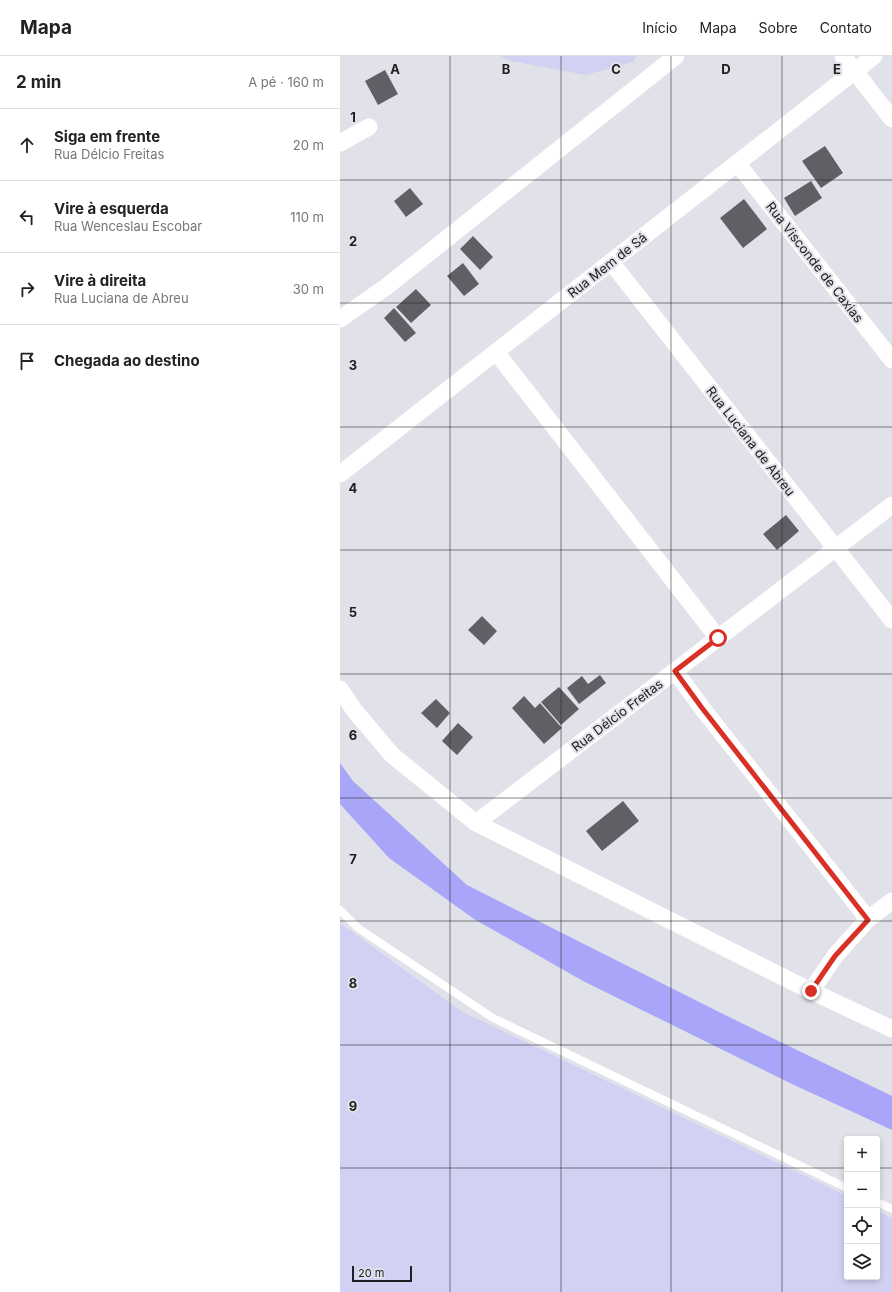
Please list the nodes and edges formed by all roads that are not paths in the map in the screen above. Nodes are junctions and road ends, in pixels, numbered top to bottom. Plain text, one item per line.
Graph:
1 (676, 56) edge
2 (842, 56) edge
3 (874, 56) edge
4 (855, 71) junction
5 (892, 119) edge
6 (369, 127) dead end
7 (340, 143) edge
8 (737, 163) junction
9 (611, 262) junction
10 (340, 319) edge
11 (496, 352) junction
12 (892, 360) edge
13 (340, 474) edge
14 (892, 505) edge
15 (835, 548) junction
16 (892, 620) edge
17 (718, 638) junction
18 (675, 671) junction
19 (340, 689) edge
20 (476, 823) junction
21 (892, 901) edge
22 (340, 910) edge
23 (868, 920) junction
24 (811, 991) junction
25 (892, 1029) edge
26 (844, 1187) edge
27 (880, 1203) edge
28 (892, 1209) edge

1 - 10 street
2 - 4 street
3 - 4 street, Rua Mem de Sá
4 - 5 street
4 - 8 street, Rua Mem de Sá
6 - 7 street
8 - 9 street, Rua Mem de Sá
8 - 12 street, Rua Visconde de Caxias
9 - 11 street, Rua Mem de Sá
9 - 15 street, Rua Luciana de Abreu
11 - 13 street, Rua Mem de Sá
11 - 17 street
14 - 15 street, Rua Délcio Freitas
15 - 16 street, Rua Luciana de Abreu
15 - 17 street, Rua Délcio Freitas
17 - 18 street, Rua Délcio Freitas
18 - 20 street, Rua Délcio Freitas
18 - 23 street
19 - 20 street
20 - 24 street
21 - 23 street
22 - 26 lane
23 - 24 street
24 - 25 street
27 - 28 lane

